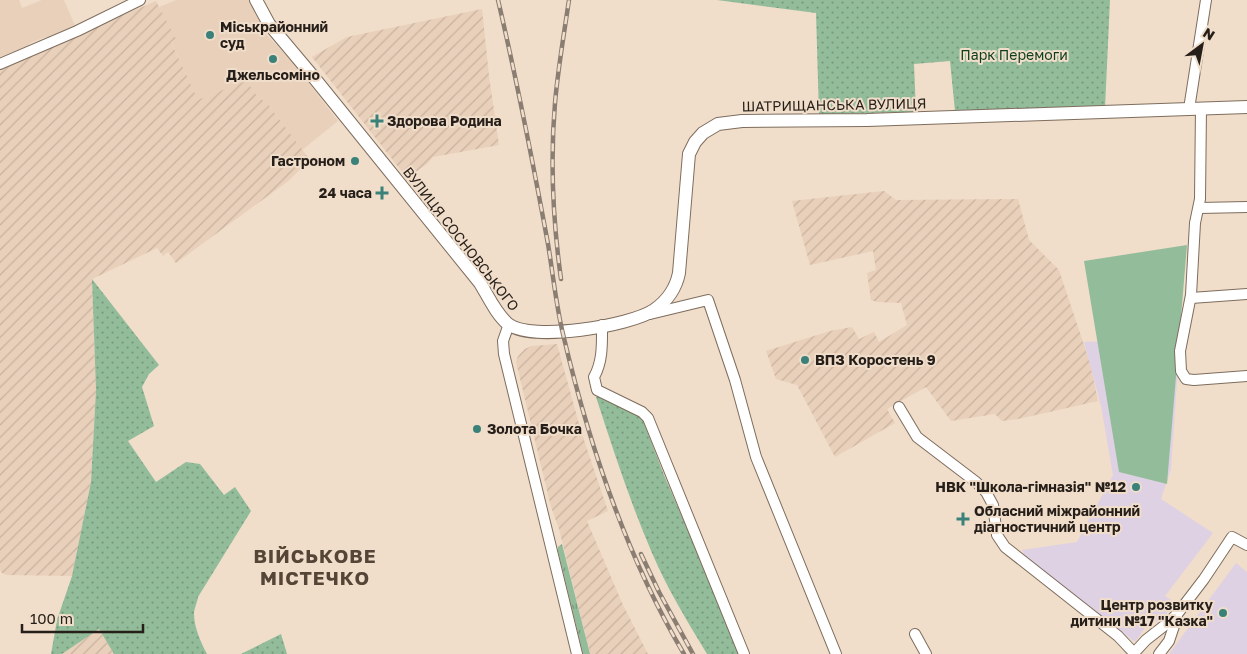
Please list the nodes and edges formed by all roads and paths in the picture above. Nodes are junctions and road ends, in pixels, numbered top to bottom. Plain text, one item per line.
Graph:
1 (140, 0) edge
2 (256, 0) edge
3 (1206, 0) edge
4 (0, 64) edge
5 (1247, 107) edge
6 (1195, 108) junction
7 (1247, 207) edge
8 (1199, 208) junction
9 (680, 273) junction
10 (1247, 294) edge
11 (1191, 298) junction
12 (689, 304) junction
13 (645, 315) junction
14 (509, 324) junction
15 (602, 325) junction
16 (1247, 376) edge
17 (899, 407) dead end
18 (1247, 546) edge
19 (1181, 609) junction
20 (915, 634) dead end
21 (1134, 653) edge
22 (577, 654) edge
23 (744, 654) edge
24 (836, 654) edge
25 (926, 654) edge
26 (1159, 654) edge

1 - 4 street
2 - 14 street, ВУЛИЦЯ СОСНОВСЬКОГО
3 - 6 street
5 - 6 street, ШАТРИЩАНСЬКА ВУЛИЦЯ
6 - 8 street
6 - 9 street, ШАТРИЩАНСЬКА ВУЛИЦЯ
7 - 8 street
8 - 11 street
9 - 12 street
9 - 13 street, ШАТРИЩАНСЬКА ВУЛИЦЯ
10 - 11 street
11 - 16 street
12 - 13 street
12 - 24 street
13 - 15 street, ШАТРИЩАНСЬКА ВУЛИЦЯ
14 - 15 street, ШАТРИЩАНСЬКА ВУЛИЦЯ
14 - 22 street, ВУЛИЦЯ СОСНОВСЬКОГО
15 - 23 street
17 - 21 street
18 - 19 street
19 - 21 street
19 - 26 street
20 - 25 street

